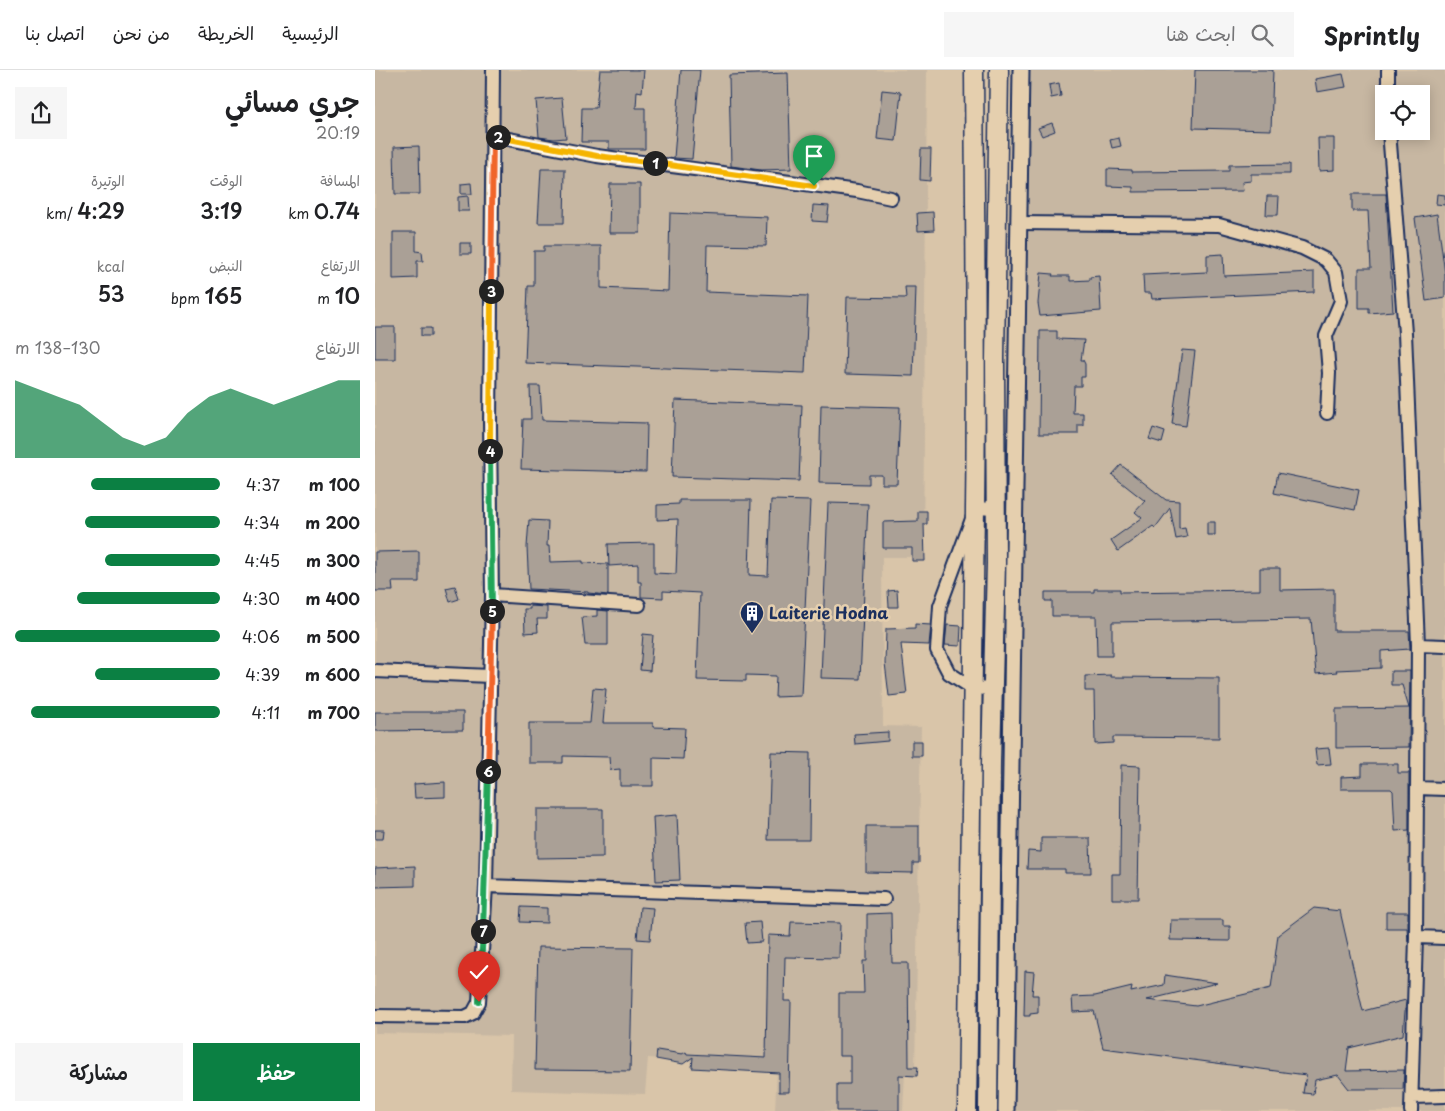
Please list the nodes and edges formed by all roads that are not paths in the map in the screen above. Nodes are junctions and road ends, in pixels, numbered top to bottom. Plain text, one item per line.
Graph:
1 (493, 70) edge
2 (975, 70) edge
3 (999, 70) edge
4 (1021, 70) edge
5 (1388, 70) edge
6 (1388, 85) edge
7 (493, 136) junction
8 (1390, 140) edge
9 (891, 198) dead end
10 (1018, 223) junction
11 (1327, 413) dead end
12 (975, 508) junction
13 (995, 509) junction
14 (492, 595) junction
15 (639, 605) dead end
16 (1418, 645) junction
17 (1445, 646) edge
18 (375, 672) edge
19 (490, 676) junction
20 (972, 688) junction
21 (994, 689) junction
22 (1418, 788) junction
23 (1445, 789) edge
24 (486, 886) junction
25 (884, 899) dead end
26 (1416, 937) junction
27 (1445, 938) edge
28 (375, 1016) edge
29 (1411, 1096) junction
30 (1445, 1096) edge
31 (967, 1111) edge
32 (989, 1111) edge
33 (1006, 1111) edge
34 (1411, 1111) edge

1 - 7 street
2 - 12 highway
3 - 13 highway
4 - 10 main road
5 - 6 street
7 - 9 street
7 - 14 street
8 - 16 street
10 - 11 street
10 - 33 main road
12 - 13 street
12 - 20 highway
12 - 20 street
13 - 21 highway
14 - 15 street
14 - 19 street
16 - 17 street
16 - 22 street
18 - 19 street
19 - 24 street
20 - 21 street
20 - 31 highway
21 - 32 highway
22 - 23 street
22 - 26 street
24 - 25 street
24 - 28 street
26 - 27 street
26 - 29 street
29 - 30 street
29 - 34 street

